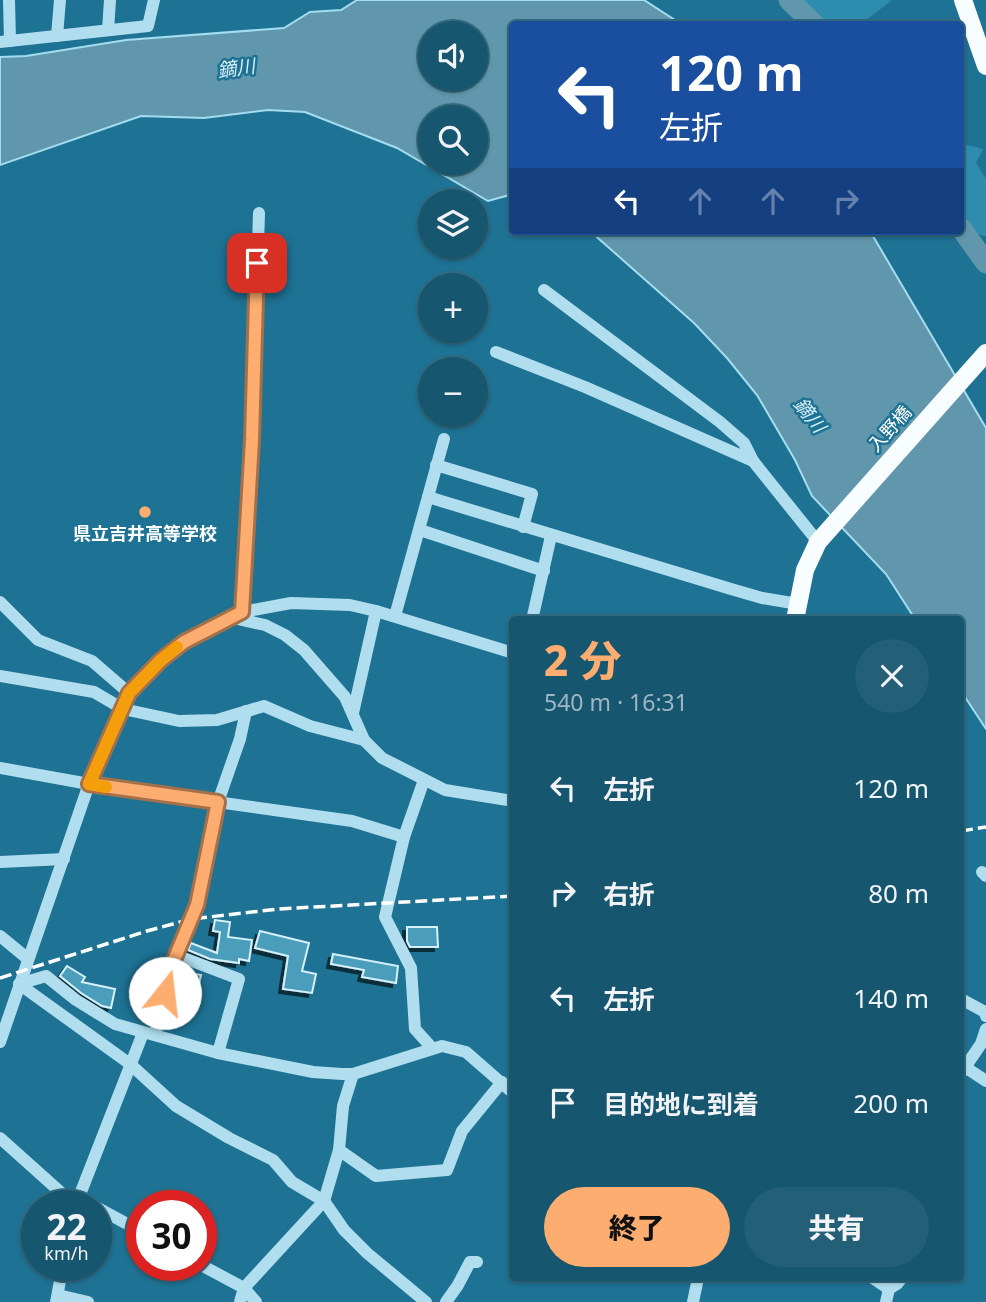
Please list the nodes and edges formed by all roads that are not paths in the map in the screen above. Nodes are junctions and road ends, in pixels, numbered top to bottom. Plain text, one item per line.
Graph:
1 (60, 0) edge
2 (110, 0) edge
3 (154, 0) edge
4 (963, 0) edge
5 (6, 7) edge
6 (108, 30) junction
7 (57, 36) junction
8 (5, 42) edge
9 (986, 66) edge
10 (259, 213) dead end
11 (544, 290) dead end
12 (496, 352) dead end
13 (986, 353) edge
14 (444, 439) dead end
15 (753, 461) junction
16 (436, 465) junction
17 (428, 496) junction
18 (523, 527) junction
19 (420, 530) junction
20 (551, 536) junction
21 (822, 537) junction
22 (544, 571) junction
23 (0, 602) edge
24 (376, 611) junction
25 (242, 612) junction
26 (797, 612) edge
27 (395, 616) junction
28 (533, 616) edge
29 (229, 617) junction
30 (509, 652) edge
31 (0, 676) edge
32 (129, 693) junction
33 (123, 709) junction
34 (246, 711) junction
35 (353, 713) junction
36 (364, 740) junction
37 (0, 768) edge
38 (424, 780) junction
39 (89, 784) junction
40 (509, 800) edge
41 (218, 802) junction
42 (404, 837) junction
43 (64, 859) junction
44 (0, 862) edge
45 (0, 936) edge
46 (176, 955) junction
47 (27, 959) junction
48 (19, 984) junction
49 (964, 1001) edge
50 (986, 1013) edge
51 (986, 1029) edge
52 (149, 1033) junction
53 (0, 1042) edge
54 (432, 1048) junction
55 (218, 1053) junction
56 (130, 1064) junction
57 (964, 1069) edge
58 (964, 1070) edge
59 (353, 1074) junction
60 (986, 1081) edge
61 (502, 1082) junction
62 (509, 1089) edge
63 (0, 1138) edge
64 (339, 1150) junction
65 (60, 1190) edge
66 (76, 1190) edge
67 (324, 1202) junction
68 (477, 1262) dead end
69 (217, 1274) edge
70 (60, 1281) edge
71 (697, 1281) edge
72 (876, 1281) edge
73 (900, 1281) edge
74 (244, 1288) junction
75 (412, 1291) junction
76 (888, 1295) edge
77 (57, 1299) edge
78 (88, 1302) edge
79 (240, 1302) edge
80 (256, 1302) edge
81 (404, 1302) edge
82 (426, 1302) edge
83 (446, 1302) edge
84 (693, 1302) edge

1 - 7 street
2 - 6 street
3 - 6 street
4 - 9 main road
5 - 8 street
6 - 7 street
7 - 8 street
10 - 25 street
11 - 15 street
12 - 15 street
13 - 21 main road, 入野橋
14 - 16 street
15 - 21 street
16 - 17 street
16 - 18 street
17 - 18 street
17 - 19 street
18 - 20 street
19 - 22 street
19 - 27 street
20 - 22 street
20 - 26 street
21 - 26 main road, 入野橋
22 - 28 street
23 - 32 street
24 - 25 street
24 - 27 street
24 - 35 street
25 - 29 street
27 - 30 street
29 - 32 street
29 - 35 street
31 - 33 street
32 - 33 street
33 - 34 street
33 - 39 street
34 - 36 street
34 - 41 street
35 - 36 street
36 - 38 street
37 - 39 street
38 - 40 street
38 - 42 street
39 - 41 street
39 - 43 street
41 - 42 street
41 - 46 street
42 - 54 street
43 - 44 street
43 - 47 street
45 - 47 street
46 - 52 street
46 - 55 street
47 - 48 street
48 - 52 street
48 - 53 street
48 - 56 street
49 - 50 street
51 - 57 street
52 - 55 street
52 - 56 street
54 - 59 street
54 - 61 street
55 - 59 street
56 - 66 street
56 - 67 street
58 - 60 street
59 - 64 street
61 - 62 street
61 - 64 street
63 - 65 street
64 - 67 street
67 - 74 street
67 - 75 street
68 - 83 street
69 - 74 street
70 - 77 street
71 - 84 street
72 - 76 street
73 - 76 street
74 - 79 street
74 - 80 street
75 - 81 street
75 - 82 street
77 - 78 street

